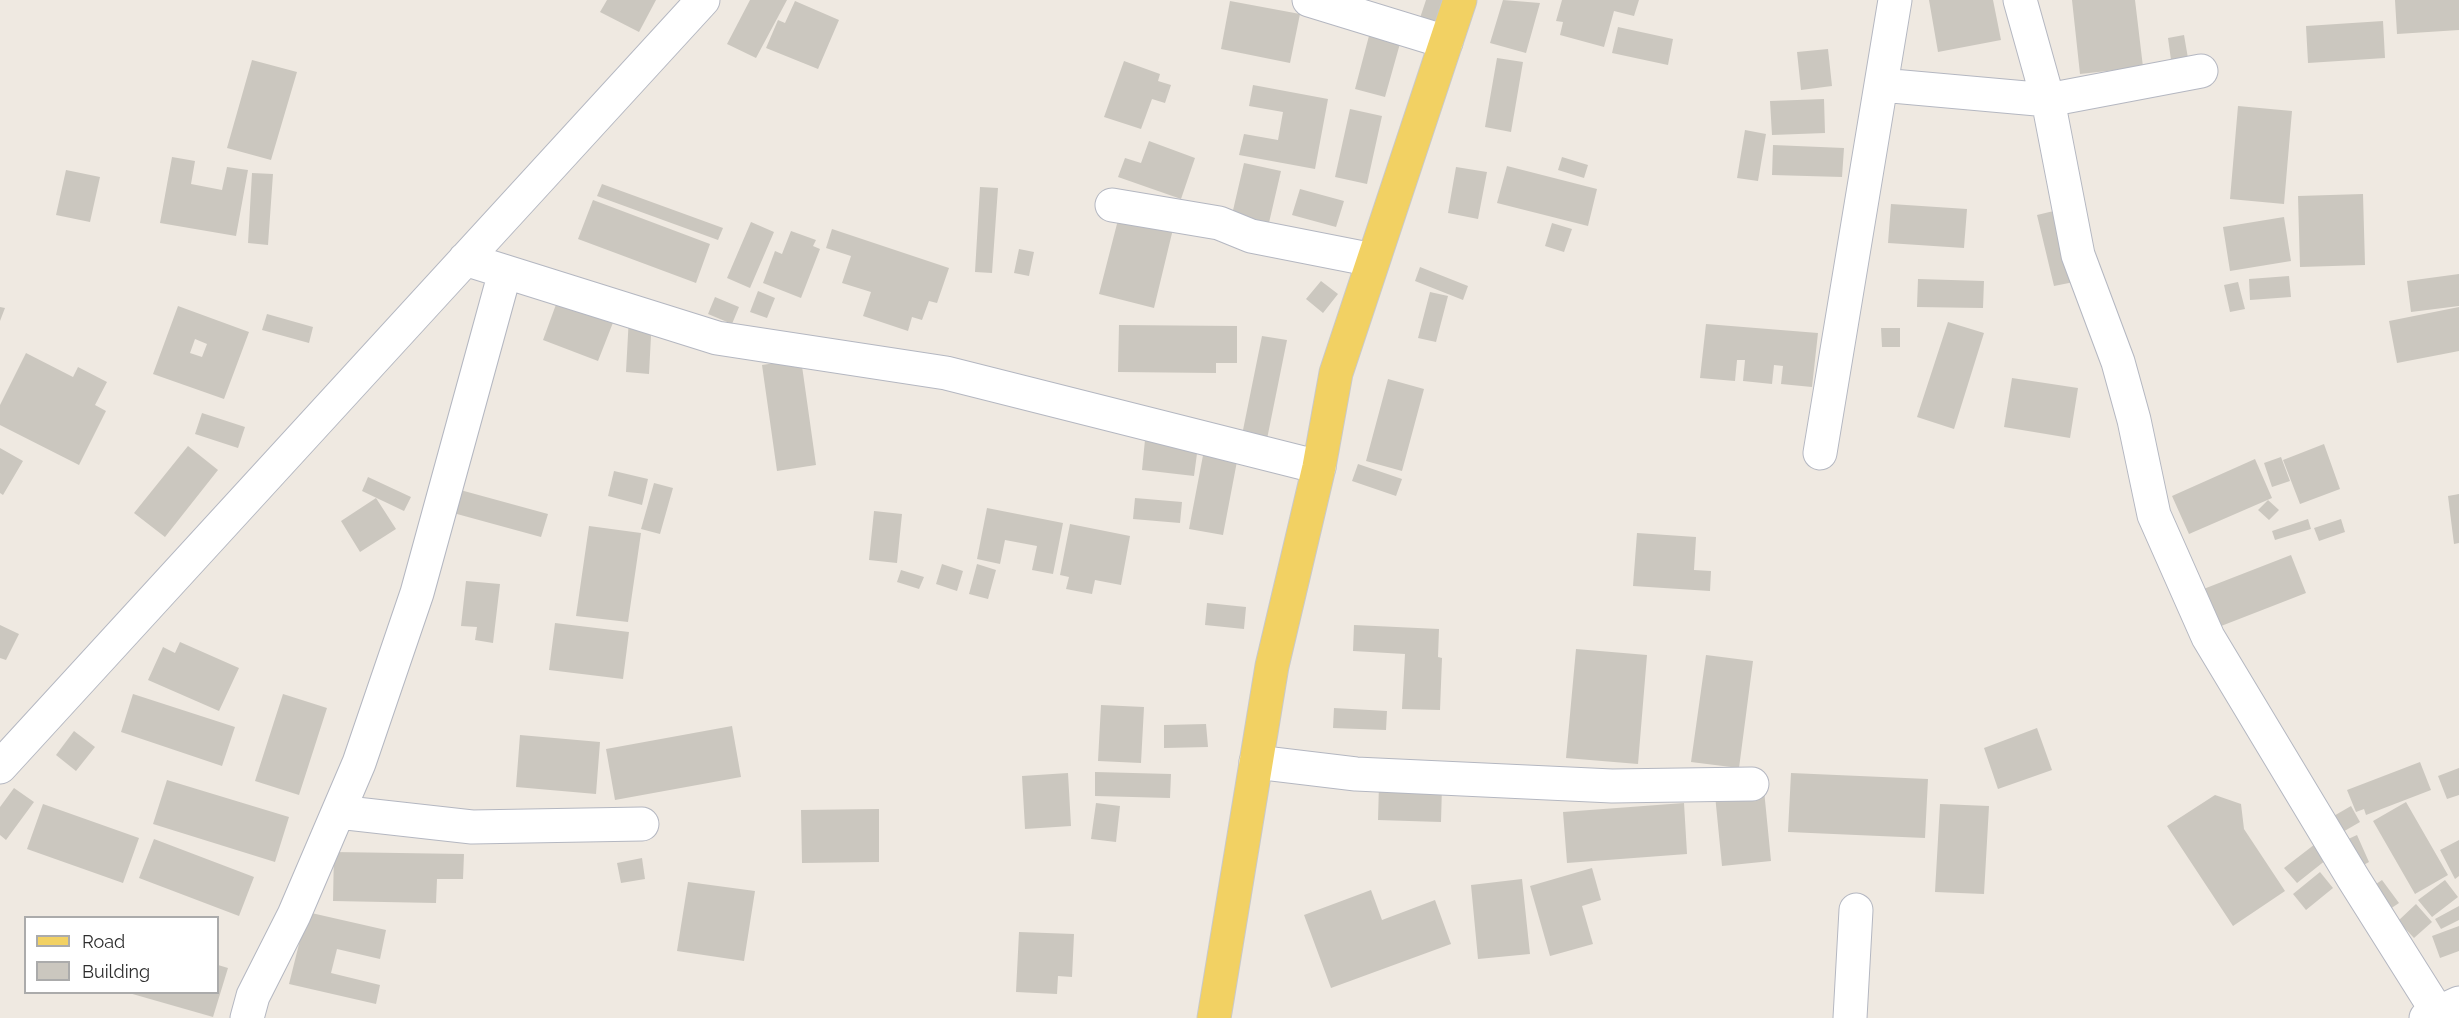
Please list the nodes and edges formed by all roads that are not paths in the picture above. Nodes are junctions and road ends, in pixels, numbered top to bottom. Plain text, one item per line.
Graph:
1 (1309, 0) edge
2 (1460, 0) edge
3 (1895, 0) edge
4 (2020, 0) edge
5 (686, 6) edge
6 (1446, 42) junction
7 (2202, 71) dead end
8 (1881, 85) junction
9 (2048, 100) junction
10 (1112, 205) dead end
11 (465, 259) junction
12 (1373, 260) junction
13 (505, 272) junction
14 (1820, 453) dead end
15 (1319, 467) junction
16 (1256, 762) junction
17 (1, 764) edge
18 (1752, 784) dead end
19 (338, 812) junction
20 (642, 824) dead end
21 (1856, 910) dead end
22 (2448, 1009) edge
23 (247, 1018) edge
24 (1214, 1018) edge
25 (1850, 1018) edge

1 - 6 street
2 - 6 main road
3 - 8 street
4 - 9 street
5 - 11 street
6 - 12 main road
7 - 9 street
8 - 9 street
8 - 14 street
9 - 22 street
10 - 12 street
11 - 13 street
11 - 17 street
12 - 15 main road
13 - 15 street
13 - 19 street
15 - 16 main road
16 - 18 street
16 - 24 main road
19 - 20 street
19 - 23 street
21 - 25 street

